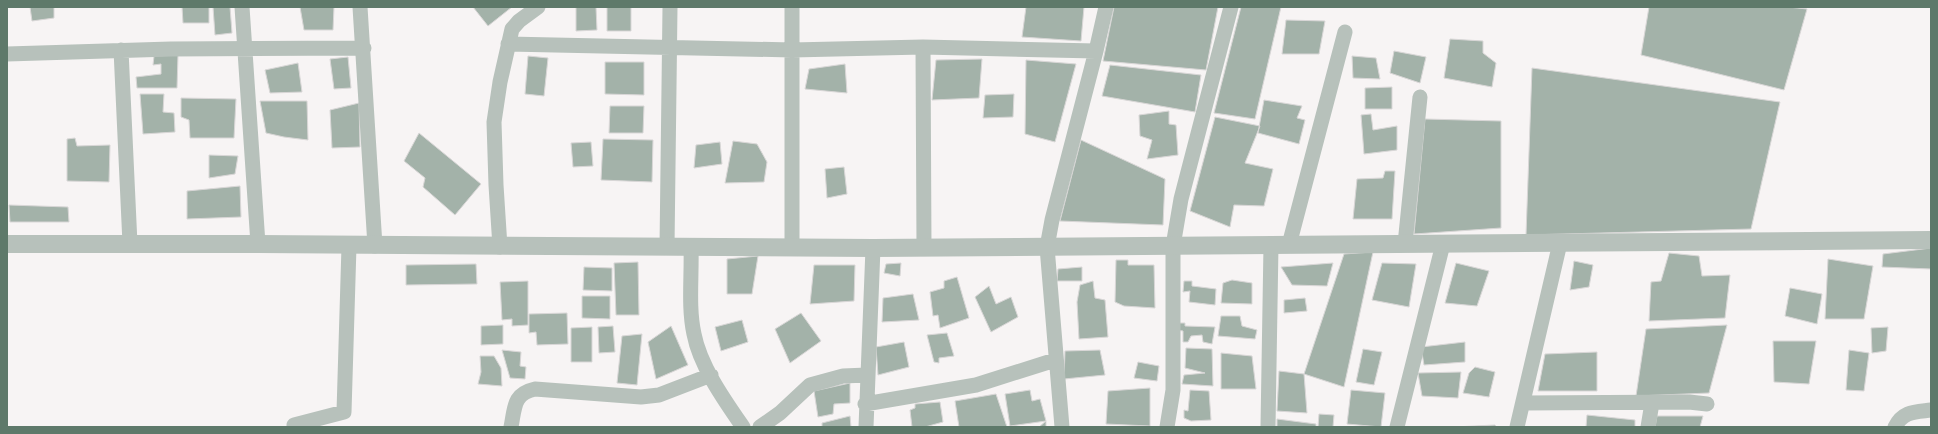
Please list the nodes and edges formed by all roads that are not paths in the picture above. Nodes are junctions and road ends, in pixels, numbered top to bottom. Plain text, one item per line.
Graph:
1 (242, 7) edge
2 (360, 7) edge
3 (538, 7) edge
4 (670, 7) edge
5 (792, 7) edge
6 (1106, 7) edge
7 (1231, 7) edge
8 (1345, 32) dead end
9 (508, 44) junction
10 (670, 46) junction
11 (923, 47) junction
12 (246, 48) junction
13 (364, 48) junction
14 (121, 50) junction
15 (792, 50) junction
16 (1096, 51) junction
17 (7, 54) edge
18 (1420, 97) dead end
19 (1931, 240) edge
20 (1560, 243) junction
21 (7, 244) edge
22 (130, 244) junction
23 (258, 244) junction
24 (1405, 244) junction
25 (1443, 244) junction
26 (1280, 245) junction
27 (349, 246) junction
28 (375, 246) junction
29 (1173, 246) junction
30 (500, 247) junction
31 (1047, 247) junction
32 (667, 248) junction
33 (691, 248) junction
34 (792, 248) junction
35 (873, 248) junction
36 (924, 248) junction
37 (1055, 360) junction
38 (711, 375) junction
39 (867, 375) junction
40 (1652, 402) junction
41 (1523, 403) junction
42 (865, 404) junction
43 (1707, 404) dead end
44 (1931, 410) edge
45 (294, 425) dead end
46 (512, 427) edge
47 (743, 427) edge
48 (760, 427) edge
49 (866, 427) edge
50 (1062, 427) edge
51 (1167, 427) edge
52 (1268, 427) edge
53 (1397, 427) edge
54 (1517, 427) edge
55 (1648, 427) edge
56 (1895, 427) edge

1 - 12 street
2 - 13 street
3 - 9 street
4 - 10 street
5 - 15 street
6 - 16 street
7 - 29 street
8 - 26 street
9 - 10 street
9 - 30 street
10 - 15 street
10 - 32 street
11 - 15 street
11 - 16 street
11 - 36 street
12 - 13 street
12 - 14 street
12 - 23 street
13 - 28 street
14 - 17 street
14 - 22 street
15 - 34 street
16 - 31 street
18 - 24 street
19 - 20 street
20 - 25 street
20 - 41 street
21 - 22 street
22 - 23 street
23 - 27 street
24 - 25 street
24 - 26 street
25 - 53 street
26 - 29 street
26 - 52 street
27 - 28 street
27 - 45 street
28 - 30 street
29 - 31 street
29 - 51 street
30 - 32 street
31 - 36 street
31 - 37 street
32 - 33 street
33 - 34 street
33 - 38 street
34 - 35 street
35 - 36 street
35 - 39 street
37 - 42 street
37 - 50 street
38 - 46 street
38 - 47 street
39 - 42 street
39 - 48 street
40 - 41 street
40 - 43 street
40 - 55 street
41 - 54 street
42 - 49 street
44 - 56 street

